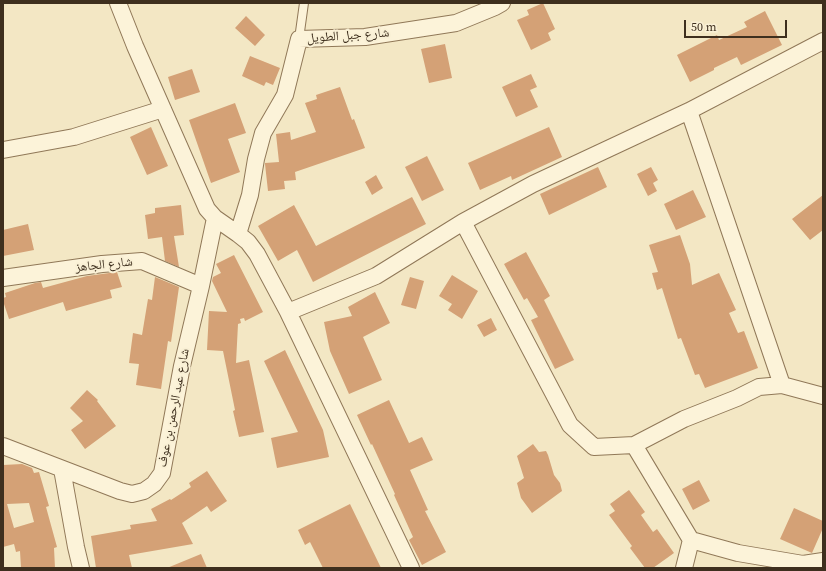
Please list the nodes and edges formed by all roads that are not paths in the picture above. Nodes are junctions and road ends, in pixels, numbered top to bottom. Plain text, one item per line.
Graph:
1 (118, 3) edge
2 (304, 3) edge
3 (502, 3) edge
4 (299, 39) junction
5 (823, 41) edge
6 (163, 109) junction
7 (689, 111) junction
8 (3, 150) edge
9 (215, 218) junction
10 (463, 222) junction
11 (238, 234) junction
12 (3, 278) edge
13 (201, 286) junction
14 (288, 312) junction
15 (782, 385) junction
16 (823, 396) edge
17 (634, 445) junction
18 (3, 446) edge
19 (62, 469) junction
20 (691, 540) junction
21 (823, 561) edge
22 (81, 568) edge
23 (411, 568) edge
24 (684, 568) edge

1 - 6 street
2 - 4 lane
3 - 4 street, شارع جبل الطويل
4 - 11 street, شارع جبل الطويل
5 - 7 street
6 - 8 street
6 - 9 street
7 - 10 street
7 - 15 street
9 - 11 street
9 - 13 street, شارع عبد الرحمن بن عوف
10 - 14 street
10 - 17 street
11 - 14 street
12 - 13 street, شارع الجاهز
13 - 19 street, شارع عبد الرحمن بن عوف
14 - 23 street
15 - 16 street
15 - 17 street
17 - 20 street
18 - 19 street, شارع عبد الرحمن بن عوف
19 - 22 street
20 - 21 street
20 - 24 street

